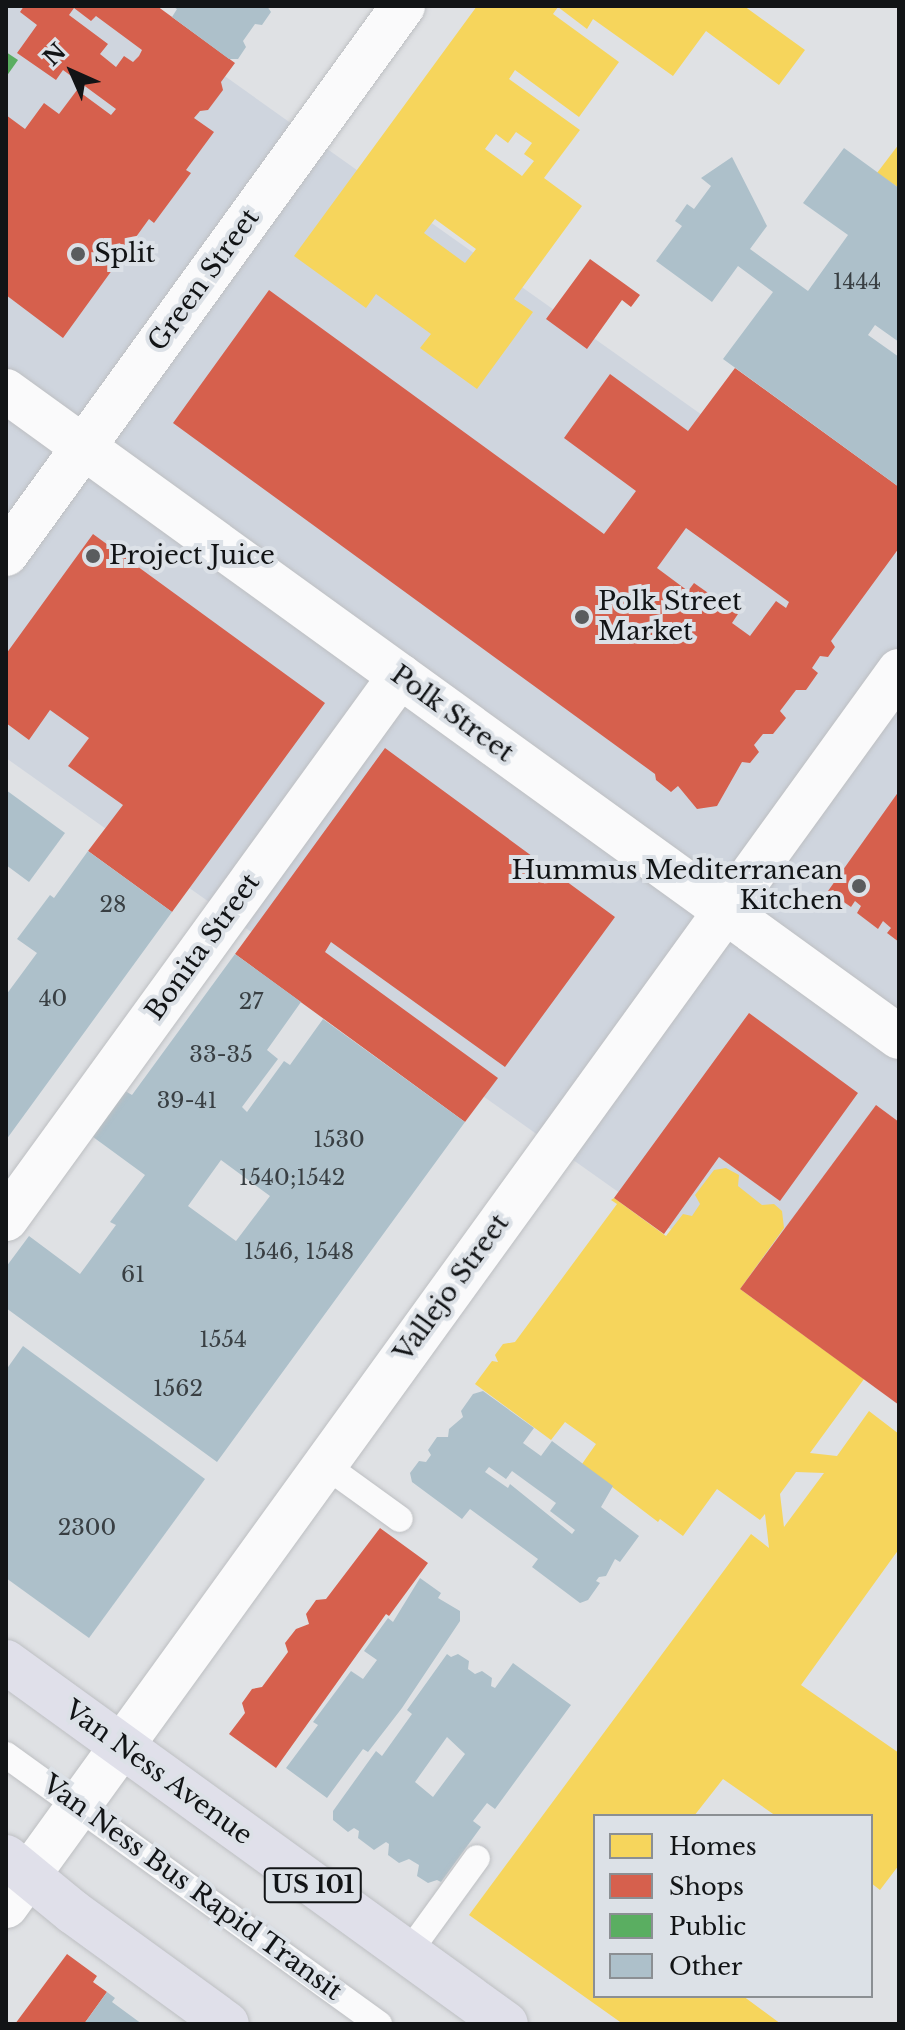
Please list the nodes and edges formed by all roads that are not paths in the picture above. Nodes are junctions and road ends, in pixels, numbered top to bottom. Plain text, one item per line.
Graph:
1 (403, 6) edge
2 (6, 391) edge
3 (84, 447) junction
4 (6, 554) edge
5 (899, 671) edge
6 (400, 676) junction
7 (725, 911) junction
8 (899, 1037) edge
9 (6, 1219) edge
10 (325, 1465) junction
11 (400, 1519) dead end
12 (6, 1662) edge
13 (121, 1747) junction
14 (6, 1755) edge
15 (79, 1805) junction
16 (477, 1858) dead end
17 (14, 1880) edge
18 (408, 1953) junction
19 (379, 2023) edge
20 (227, 2024) edge
21 (506, 2024) edge

1 - 3 street, Green Street
2 - 3 street, Polk Street
3 - 4 street, Green Street
3 - 6 street, Polk Street
5 - 7 street, Vallejo Street
6 - 7 street, Polk Street
6 - 9 street, Bonita Street
7 - 8 street, Polk Street
7 - 10 street, Vallejo Street
10 - 11 lane
10 - 13 street, Vallejo Street
12 - 13 highway, Van Ness Avenue / US 101
13 - 15 street, Vallejo Street
13 - 18 highway, Van Ness Avenue / US 101
14 - 15 lane, Van Ness Bus Rapid Transit
15 - 17 street, Vallejo Street
15 - 19 lane, Van Ness Bus Rapid Transit
16 - 18 lane
17 - 20 highway
18 - 21 highway, Van Ness Avenue / US 101

